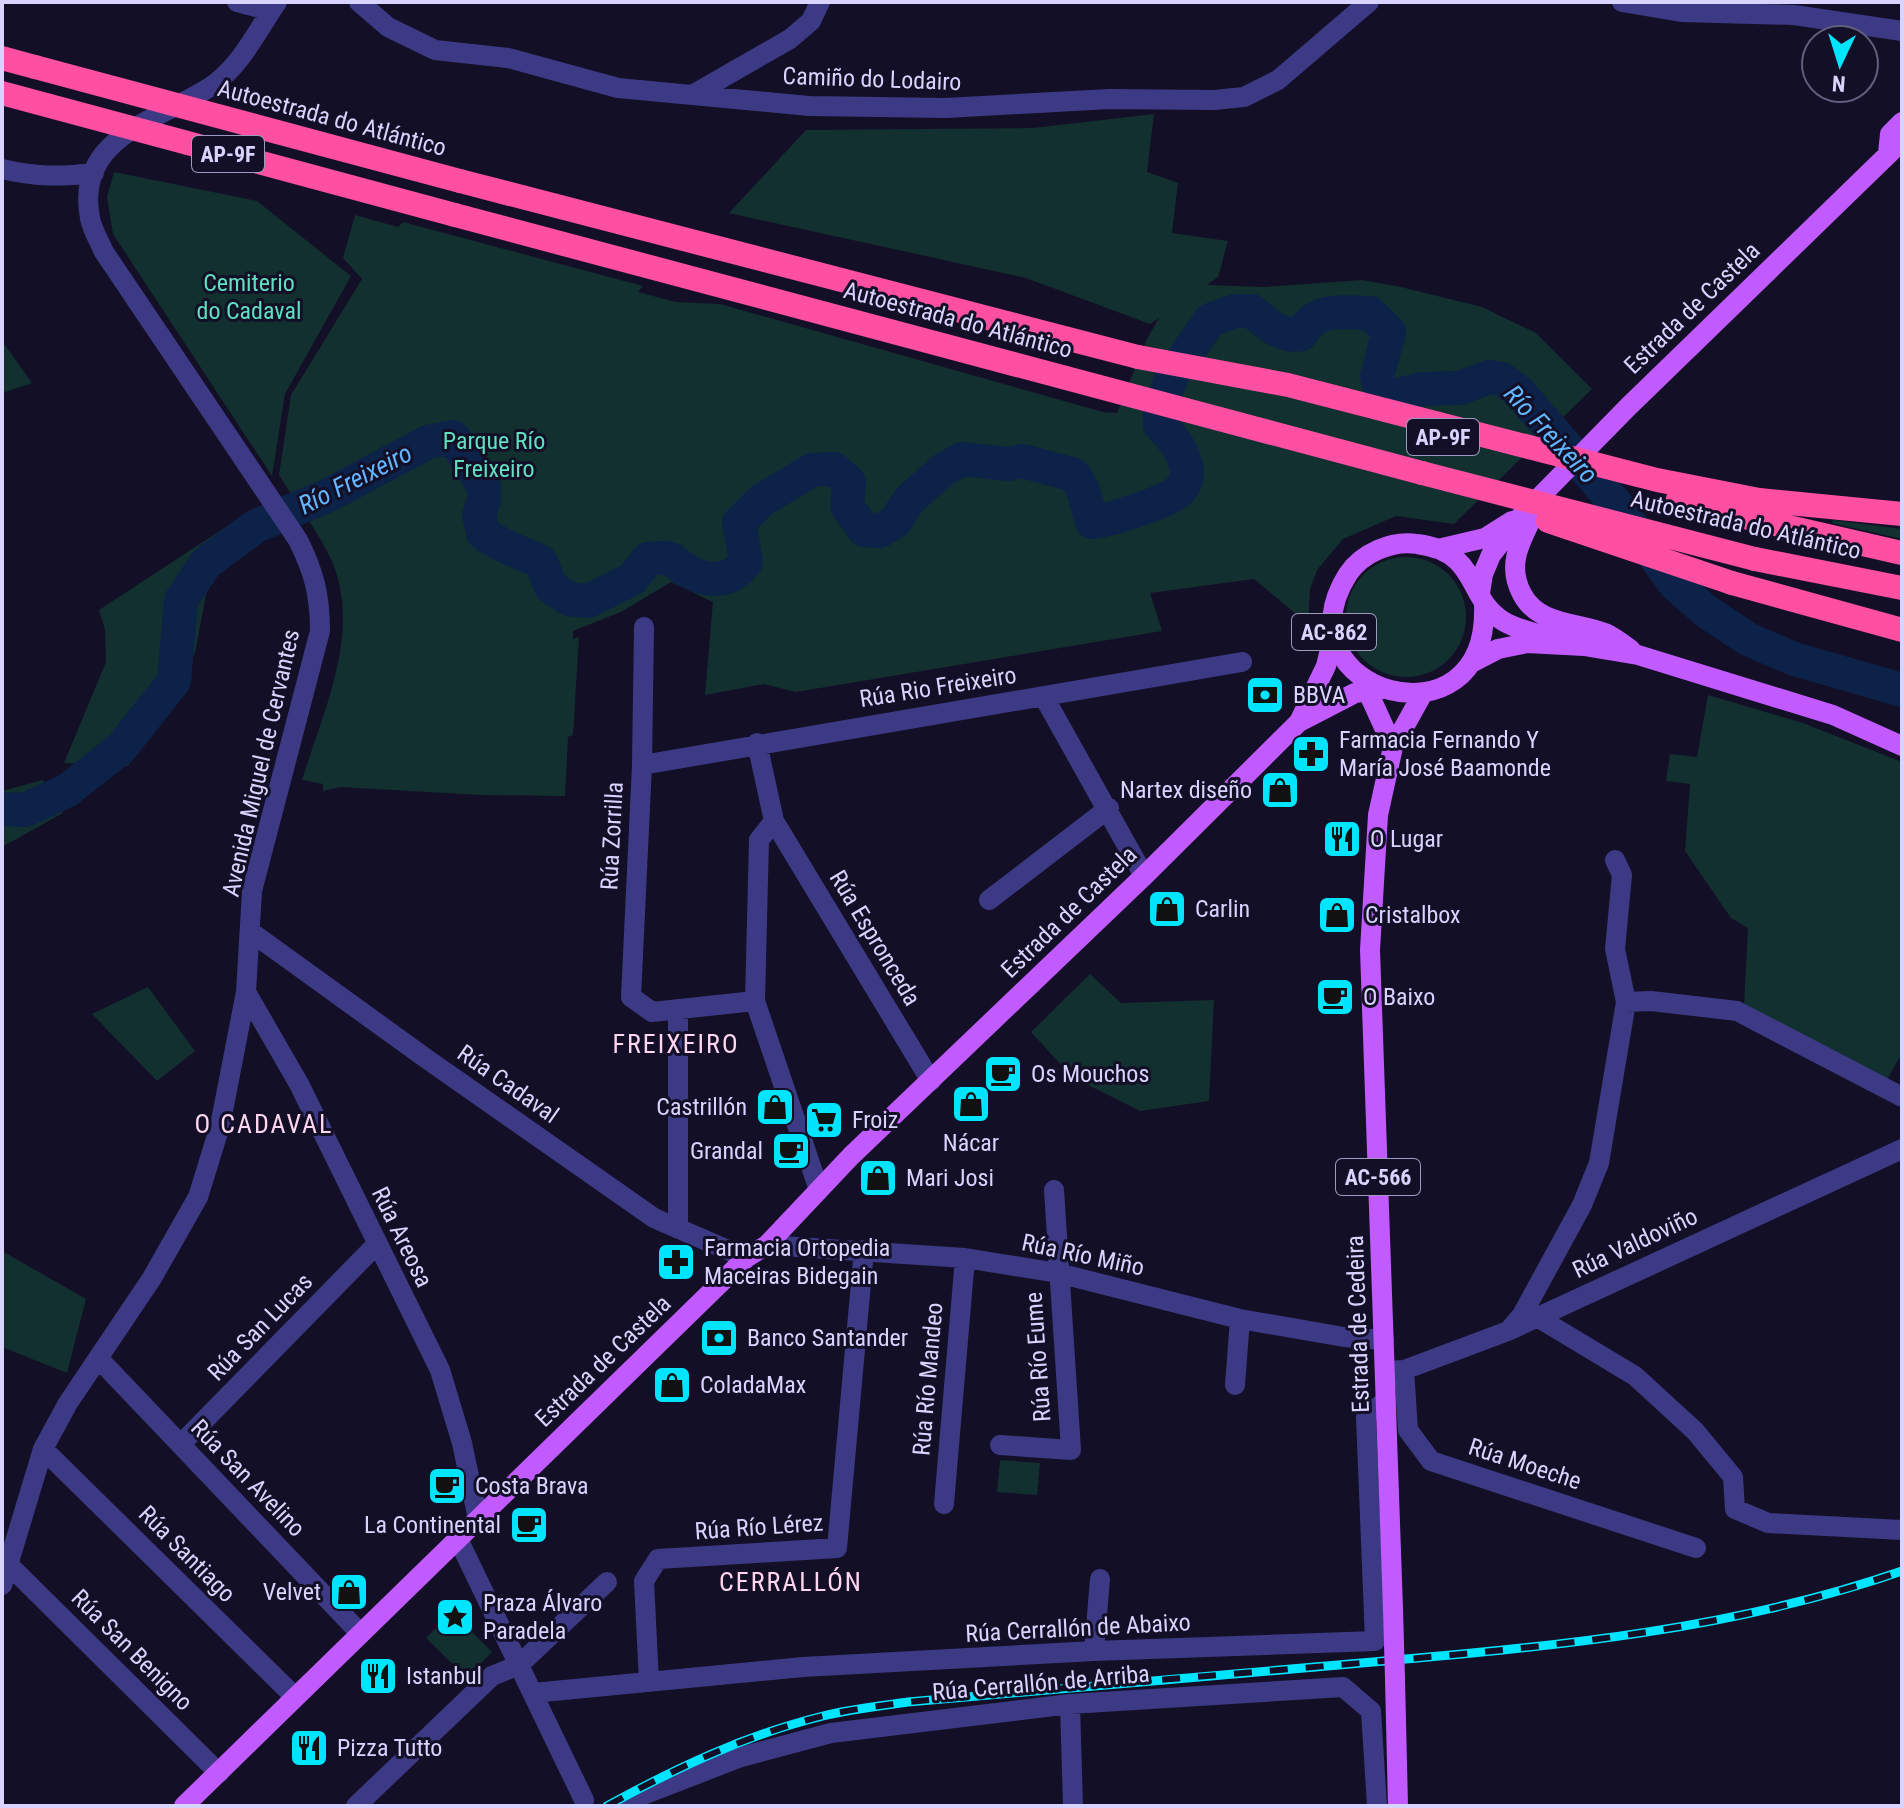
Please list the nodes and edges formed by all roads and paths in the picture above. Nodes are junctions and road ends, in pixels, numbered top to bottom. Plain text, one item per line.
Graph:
1 (237, 2) edge
2 (359, 2) edge
3 (820, 2) edge
4 (1369, 2) edge
5 (1622, 2) edge
6 (274, 6) edge
7 (1902, 31) edge
8 (2, 58) edge
9 (2, 93) edge
10 (694, 94) junction
11 (1902, 122) edge
12 (1895, 148) edge
13 (2, 169) edge
14 (94, 173) junction
15 (1422, 473) junction
16 (1542, 496) junction
17 (1754, 509) junction
18 (1902, 514) edge
19 (1522, 515) junction
20 (1438, 549) junction
21 (1902, 553) edge
22 (1902, 588) edge
23 (1482, 599) junction
24 (644, 627) dead end
25 (1902, 630) edge
26 (1334, 633) junction
27 (1584, 646) junction
28 (1638, 655) junction
29 (1242, 662) dead end
30 (1470, 663) junction
31 (1371, 686) junction
32 (1423, 693) junction
33 (1044, 697) junction
34 (1325, 708) junction
35 (1377, 716) junction
36 (1299, 722) junction
37 (757, 743) junction
38 (1902, 746) edge
39 (1393, 747) junction
40 (642, 765) junction
41 (1109, 808) junction
42 (774, 821) junction
43 (1615, 860) dead end
44 (1144, 876) junction
45 (989, 900) dead end
46 (251, 932) junction
47 (246, 992) junction
48 (755, 1001) junction
49 (1626, 1002) junction
50 (678, 1010) junction
51 (931, 1081) junction
52 (1902, 1097) edge
53 (1902, 1149) edge
54 (819, 1190) junction
55 (1054, 1190) dead end
56 (678, 1229) junction
57 (376, 1245) junction
58 (767, 1245) junction
59 (864, 1250) junction
60 (746, 1258) junction
61 (965, 1258) junction
62 (1058, 1273) junction
63 (1537, 1317) junction
64 (1240, 1319) junction
65 (1508, 1331) junction
66 (1384, 1340) junction
67 (99, 1359) junction
68 (1395, 1371) junction
69 (1235, 1385) dead end
70 (1386, 1400) junction
71 (181, 1444) junction
72 (1000, 1445) dead end
73 (43, 1449) junction
74 (944, 1504) dead end
75 (478, 1519) junction
76 (1902, 1530) edge
77 (458, 1539) junction
78 (1696, 1548) dead end
79 (8, 1564) junction
80 (1100, 1579) dead end
81 (607, 1582) dead end
82 (2, 1585) edge
83 (360, 1633) junction
84 (1094, 1651) junction
85 (519, 1665) junction
86 (649, 1682) junction
87 (533, 1693) junction
88 (295, 1697) junction
89 (1070, 1704) junction
90 (219, 1773) junction
91 (584, 1800) dead end
92 (184, 1806) edge
93 (356, 1806) edge
94 (625, 1806) edge
95 (1073, 1806) edge
96 (1377, 1806) edge
97 (1398, 1806) edge

1 - 6 street
2 - 10 street, Camiño do Lodairo
3 - 10 street
4 - 10 street, Camiño do Lodairo
5 - 7 street
6 - 14 street, Avenida Miguel de Cervantes
8 - 17 highway, Autoestrada do Atlántico / AP-9F, bridge
9 - 15 highway, Autoestrada do Atlántico / AP-9F, bridge
11 - 12 main road
12 - 16 main road, Estrada de Castela / AC-862
13 - 14 street
14 - 46 street, Avenida Miguel de Cervantes
15 - 22 highway, Autoestrada do Atlántico / AP-9F, bridge
15 - 25 highway, bridge
16 - 19 main road, Estrada de Castela / AC-862
16 - 28 main road
17 - 18 highway
17 - 21 highway, Autoestrada do Atlántico / AP-9F
19 - 20 main road, AC-862
19 - 23 main road, AC-862
20 - 23 main road
20 - 26 main road, AC-862
23 - 27 main road
23 - 30 main road, AC-862
24 - 40 street, Rúa Zorrilla
26 - 31 main road, AC-862
26 - 36 main road, AC-862
27 - 28 main road
27 - 30 main road
28 - 38 main road
29 - 33 street, Rúa Rio Freixeiro
30 - 32 main road
31 - 32 main road, AC-862
31 - 34 main road, AC-862
31 - 35 main road
32 - 39 main road, AC-566
33 - 37 street, Rúa Rio Freixeiro
33 - 41 street
34 - 35 main road
34 - 36 main road, AC-862
35 - 39 main road
36 - 44 main road, Estrada de Castela / AC-862
37 - 40 street, Rúa Rio Freixeiro
37 - 42 street, Rúa Espronceda
39 - 66 main road, Estrada de Cedeira / AC-566
40 - 50 street, Rúa Zorrilla
41 - 44 street
41 - 45 street
42 - 48 street
42 - 51 street, Rúa Espronceda
43 - 49 street
44 - 51 main road, Estrada de Castela / AC-862
46 - 47 street, Avenida Miguel de Cervantes
46 - 56 street, Rúa Cadaval
47 - 57 street, Rúa Areosa
47 - 67 street, Avenida Miguel de Cervantes
48 - 50 street
48 - 54 street
49 - 52 street
49 - 65 street
50 - 56 street
51 - 54 main road, Estrada de Castela / AC-862
53 - 63 street, Rúa Valdoviño
54 - 58 main road, Estrada de Castela / AC-862
55 - 62 street, Rúa Río Eume
56 - 60 street, Rúa Cadaval
57 - 71 street, Rúa San Lucas
57 - 75 street, Rúa Areosa
58 - 59 street, Rúa Río Miño
58 - 60 main road, Estrada de Castela / AC-862
59 - 61 street, Rúa Río Miño
59 - 86 street, Rúa Río Lérez
60 - 75 main road, Estrada de Castela / AC-862
61 - 62 street, Rúa Río Miño
61 - 74 street, Rúa Río Mandeo
62 - 64 street, Rúa Río Miño
62 - 72 street, Rúa Río Eume
63 - 65 street, Rúa Valdoviño
63 - 76 street
64 - 66 street, Rúa Río Miño
64 - 69 street
65 - 68 street, Rúa Valdoviño
66 - 68 main road, Estrada de Cedeira / AC-566
67 - 71 street, Rúa San Avelino
67 - 73 street, Avenida Miguel de Cervantes
68 - 70 main road, Estrada de Cedeira / AC-566
68 - 78 street, Rúa Moeche
70 - 84 street, Rúa Cerrallón de Abaixo
70 - 97 main road, Estrada de Cedeira / AC-566, bridge
71 - 83 street, Rúa San Avelino
73 - 79 street, Avenida Miguel de Cervantes
73 - 88 street, Rúa Santiago
75 - 77 main road, Estrada de Castela / AC-862
77 - 83 main road, Estrada de Castela / AC-862
77 - 85 street
79 - 82 street, Avenida Miguel de Cervantes
79 - 90 street, Rúa San Benigno
80 - 84 street
81 - 85 street
83 - 88 main road, Estrada de Castela / AC-862
84 - 86 street, Rúa Cerrallón de Abaixo
85 - 87 street
85 - 93 street
86 - 87 street, Rúa Cerrallón de Abaixo
87 - 91 street
88 - 90 main road, Estrada de Castela / AC-862
89 - 94 street, Rúa Cerrallón de Arriba
89 - 95 street
89 - 96 street, Rúa Cerrallón de Arriba
90 - 92 main road, Estrada de Castela / AC-862

